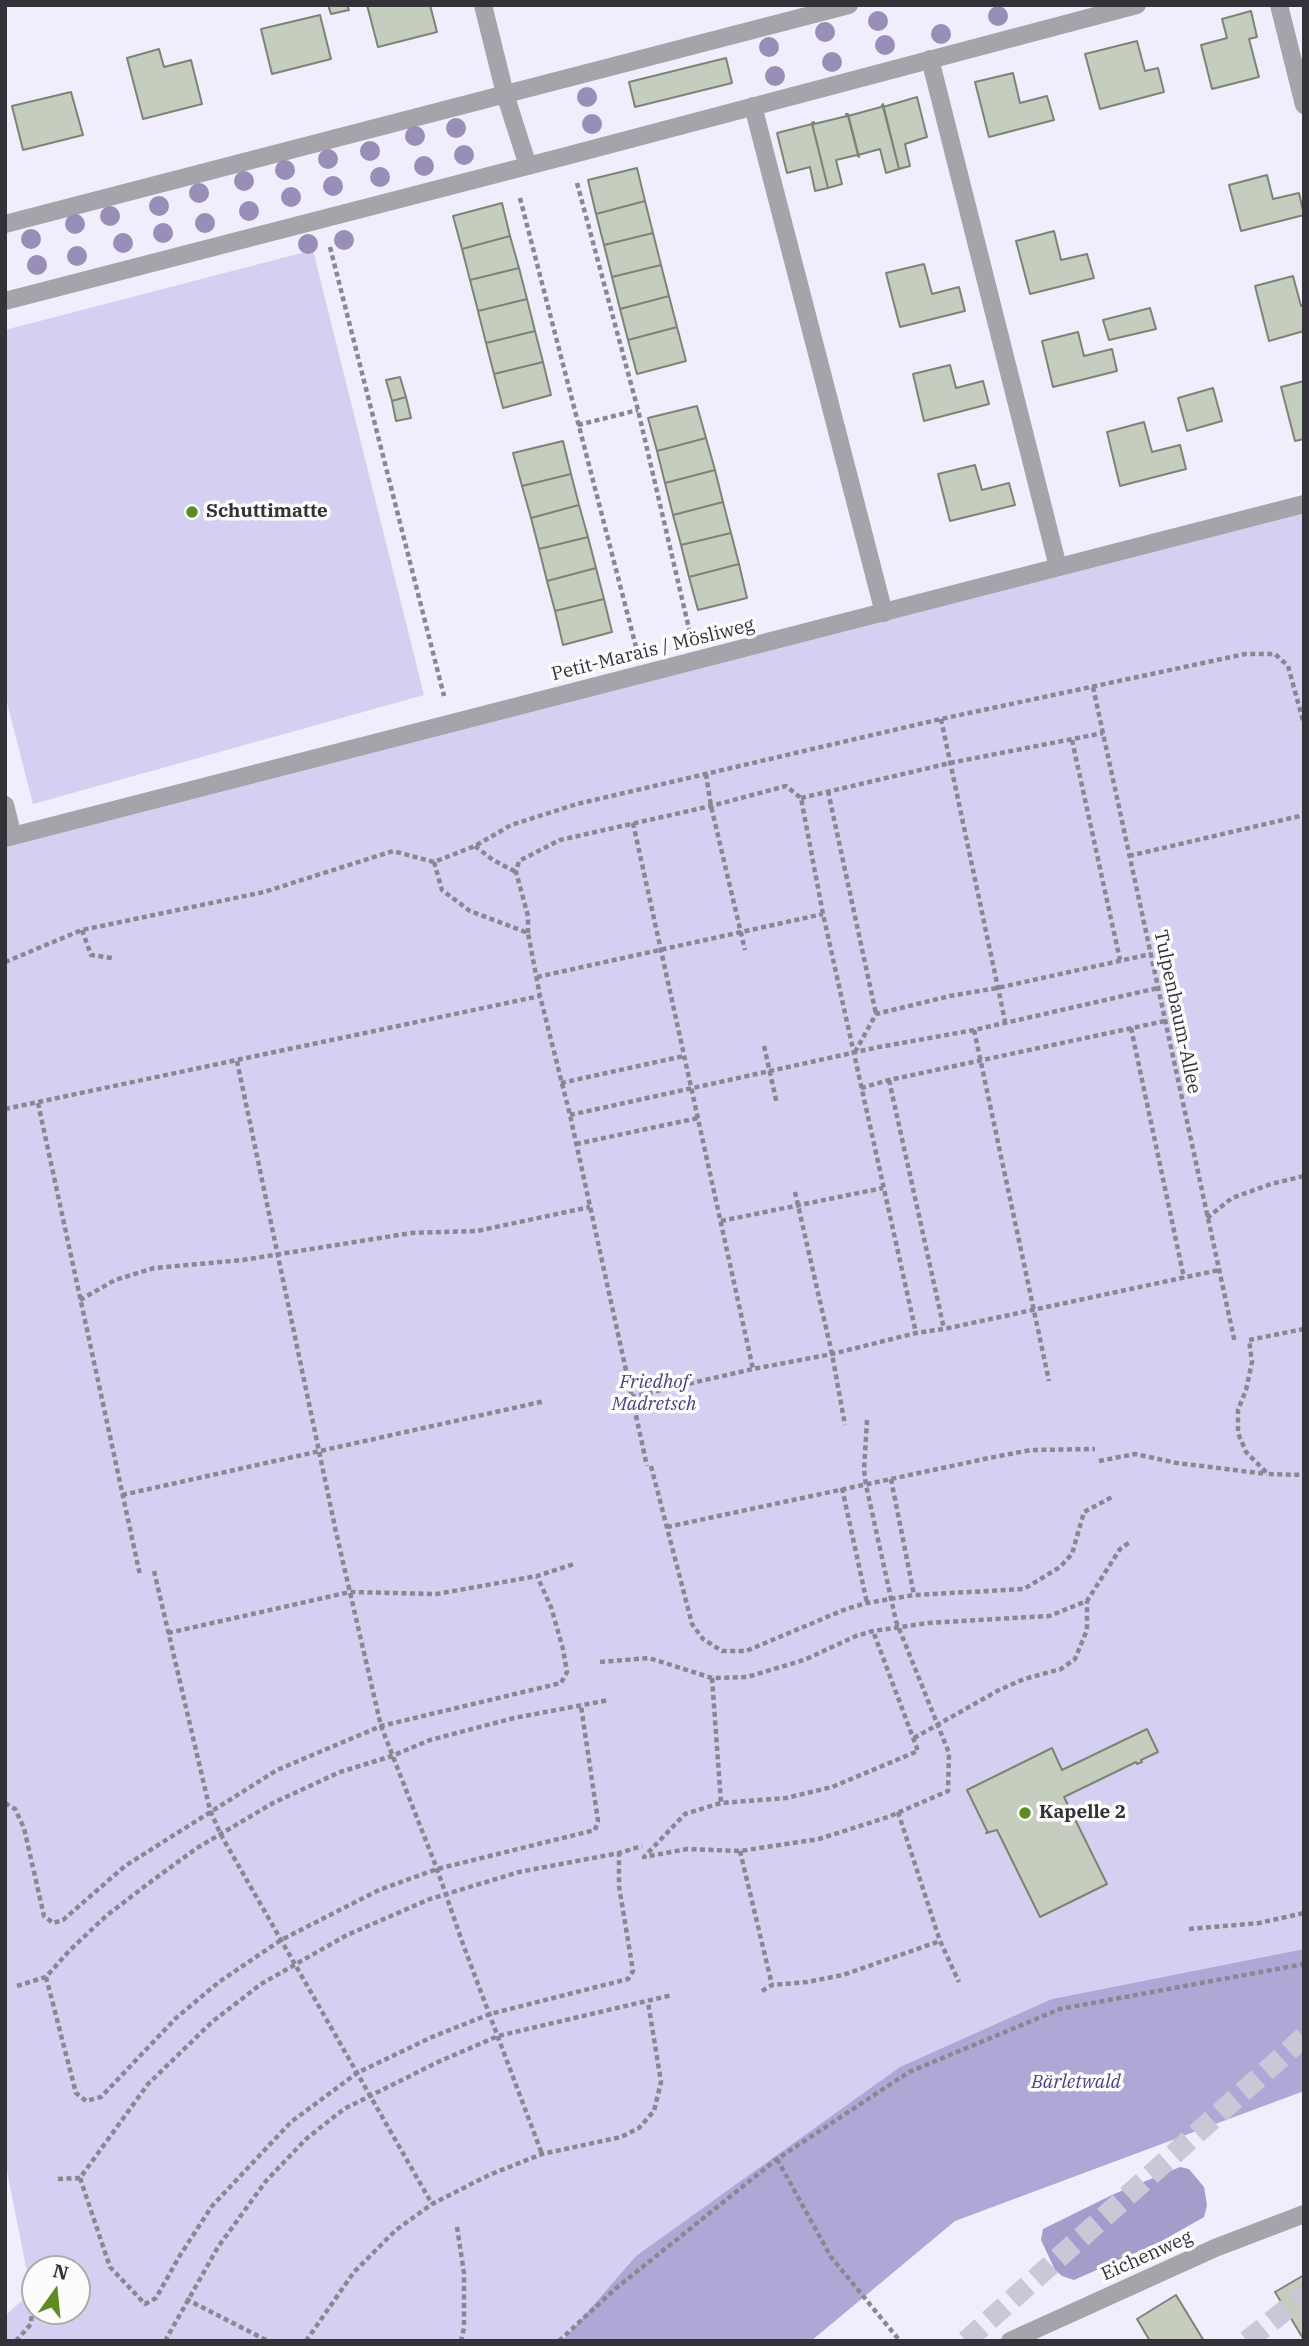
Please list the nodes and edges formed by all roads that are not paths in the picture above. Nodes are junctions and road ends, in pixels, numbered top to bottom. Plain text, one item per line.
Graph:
1 (483, 5) edge
2 (849, 5) edge
3 (1138, 5) edge
4 (1279, 5) edge
5 (930, 59) junction
6 (505, 94) junction
7 (1304, 105) edge
8 (753, 106) junction
9 (521, 168) junction
10 (5, 223) edge
11 (5, 301) edge
12 (1304, 504) edge
13 (1058, 567) junction
14 (884, 612) junction
15 (5, 805) edge
16 (9, 837) edge
17 (1304, 2214) edge
18 (1010, 2341) edge

1 - 6 street
2 - 6 street
3 - 5 street
4 - 7 street
5 - 8 street
5 - 13 street
6 - 9 street
6 - 10 street
8 - 9 street
8 - 14 street
9 - 11 street
12 - 13 street, Petit-Marais / Mösliweg
13 - 14 street, Petit-Marais / Mösliweg
14 - 16 street, Petit-Marais / Mösliweg
15 - 16 street, Petit-Marais / Mösliweg
17 - 18 street, Eichenweg

